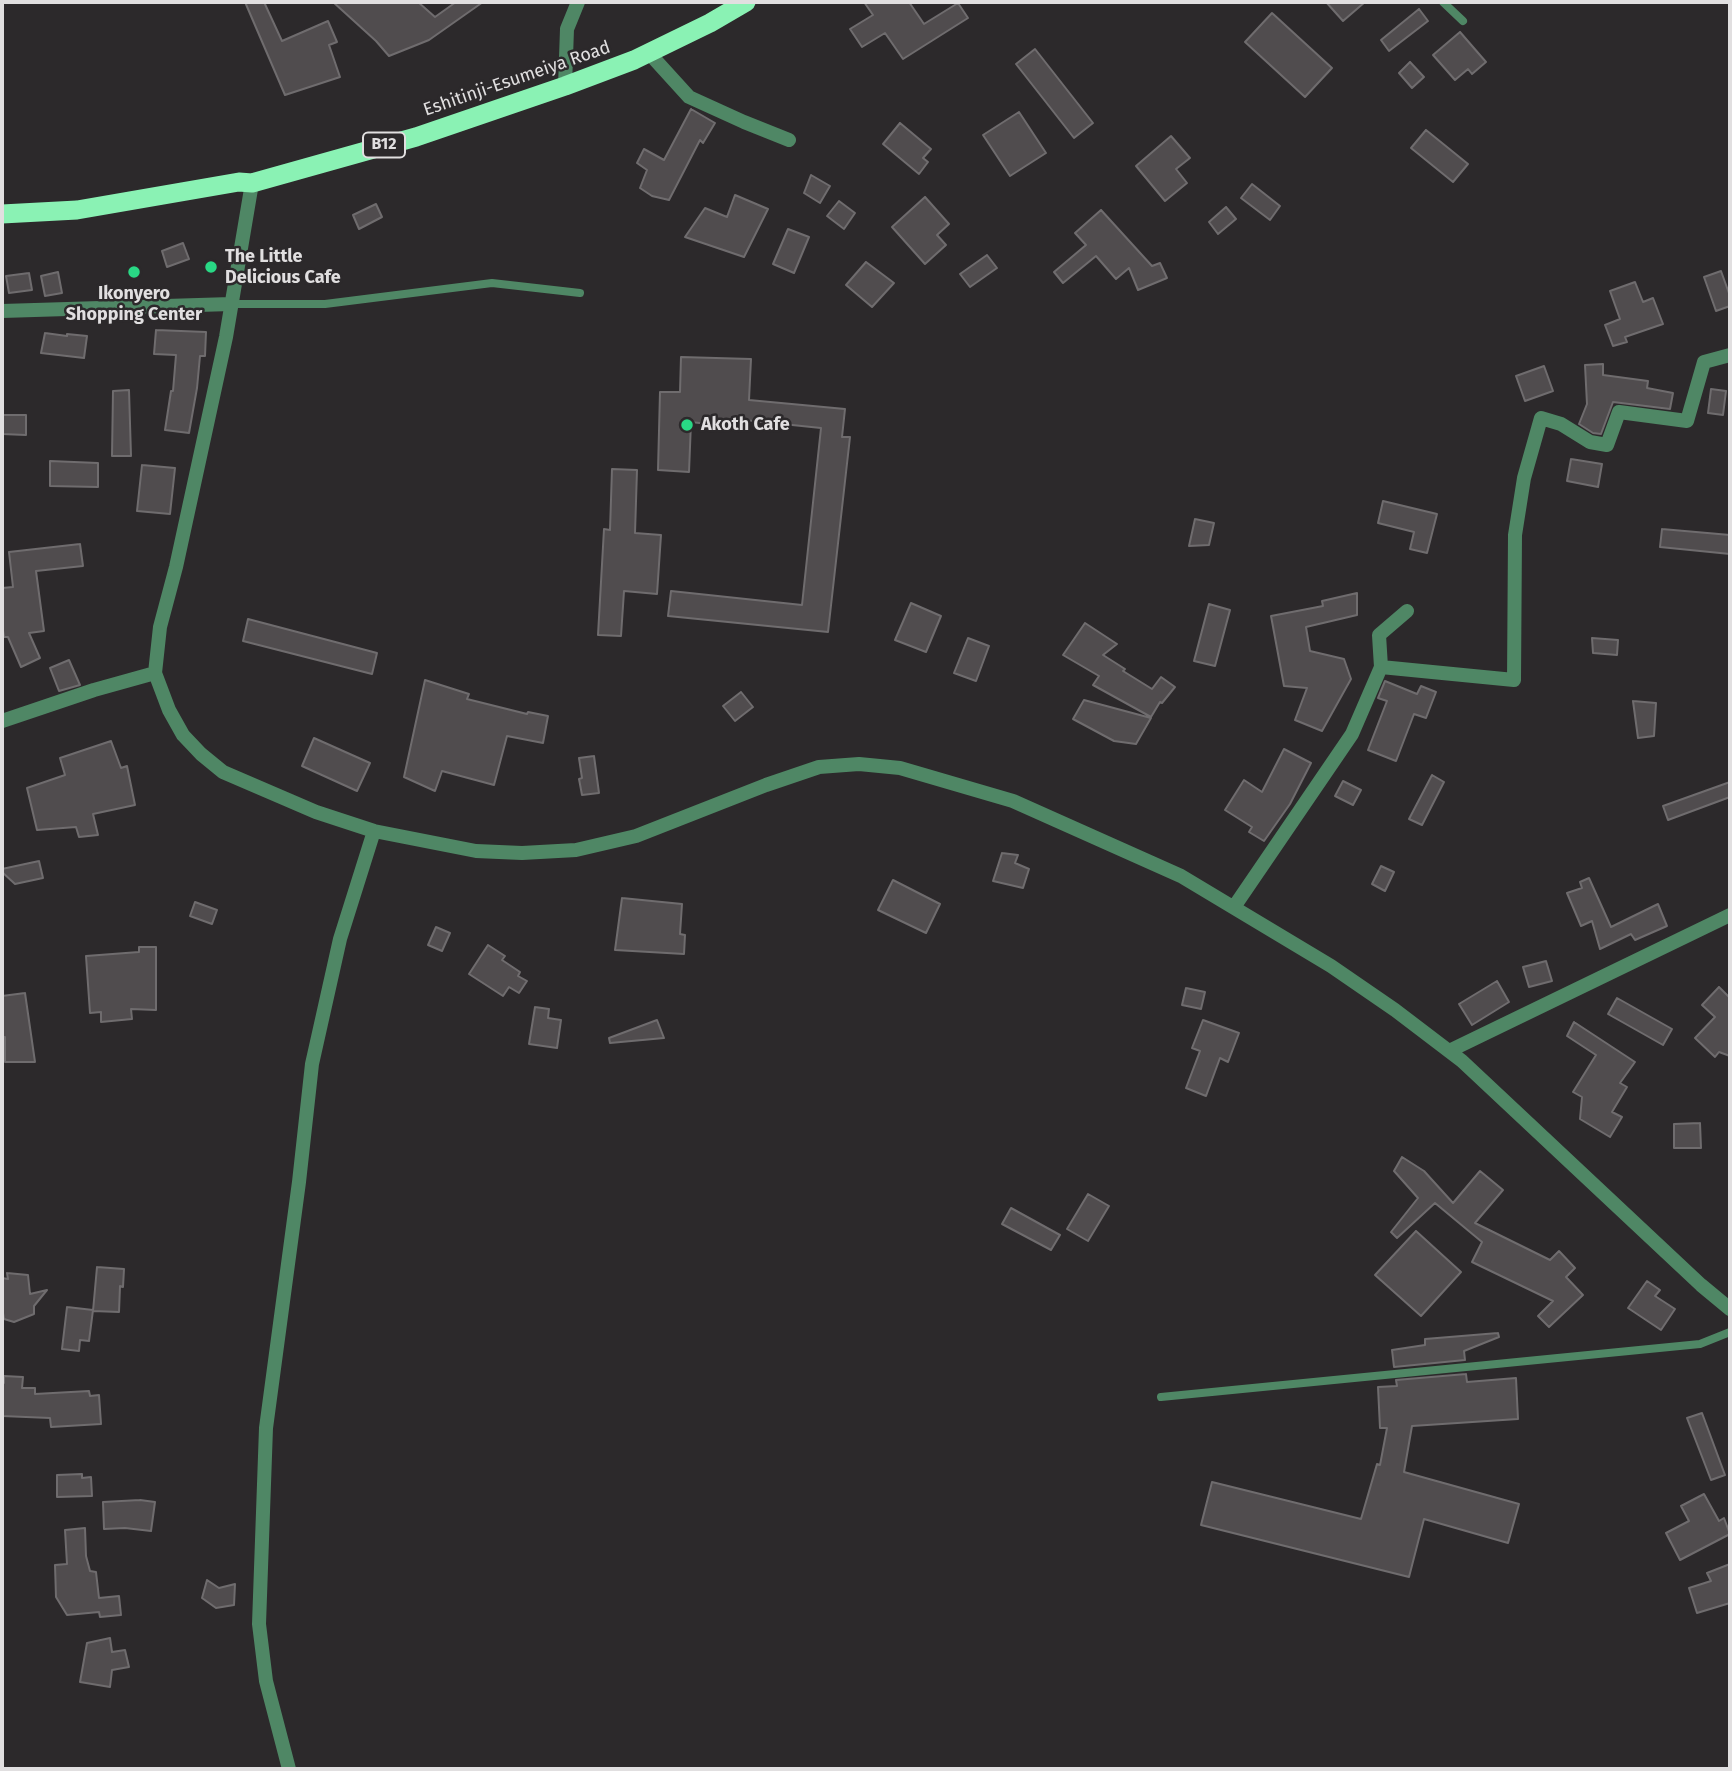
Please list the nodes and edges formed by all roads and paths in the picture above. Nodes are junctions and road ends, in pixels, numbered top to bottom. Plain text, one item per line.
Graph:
1 (578, 2) edge
2 (746, 2) edge
3 (1443, 2) edge
4 (1463, 21) dead end
5 (649, 53) junction
6 (565, 86) junction
7 (789, 139) dead end
8 (252, 183) junction
9 (2, 214) edge
10 (580, 293) dead end
11 (230, 303) junction
12 (2, 311) edge
13 (1730, 355) edge
14 (1407, 611) dead end
15 (1381, 667) junction
16 (155, 673) junction
17 (2, 721) edge
18 (374, 831) junction
19 (1234, 907) junction
20 (1730, 915) edge
21 (1449, 1051) junction
22 (1730, 1309) edge
23 (1730, 1332) edge
24 (1161, 1397) dead end
25 (289, 1769) edge

1 - 6 street
2 - 5 highway, Eshitinji-Esumeiya Road / B12
3 - 4 lane
5 - 6 highway, Eshitinji-Esumeiya Road / B12
5 - 7 street
6 - 8 highway, Eshitinji-Esumeiya Road / B12
8 - 9 highway, Eshitinji-Esumeiya Road / B12
8 - 11 street
10 - 11 lane
11 - 12 street
11 - 16 street
13 - 15 street
14 - 15 street
15 - 19 street
16 - 17 street
16 - 18 street
18 - 19 street
18 - 25 street
19 - 21 street
20 - 21 street
21 - 22 street
23 - 24 lane

